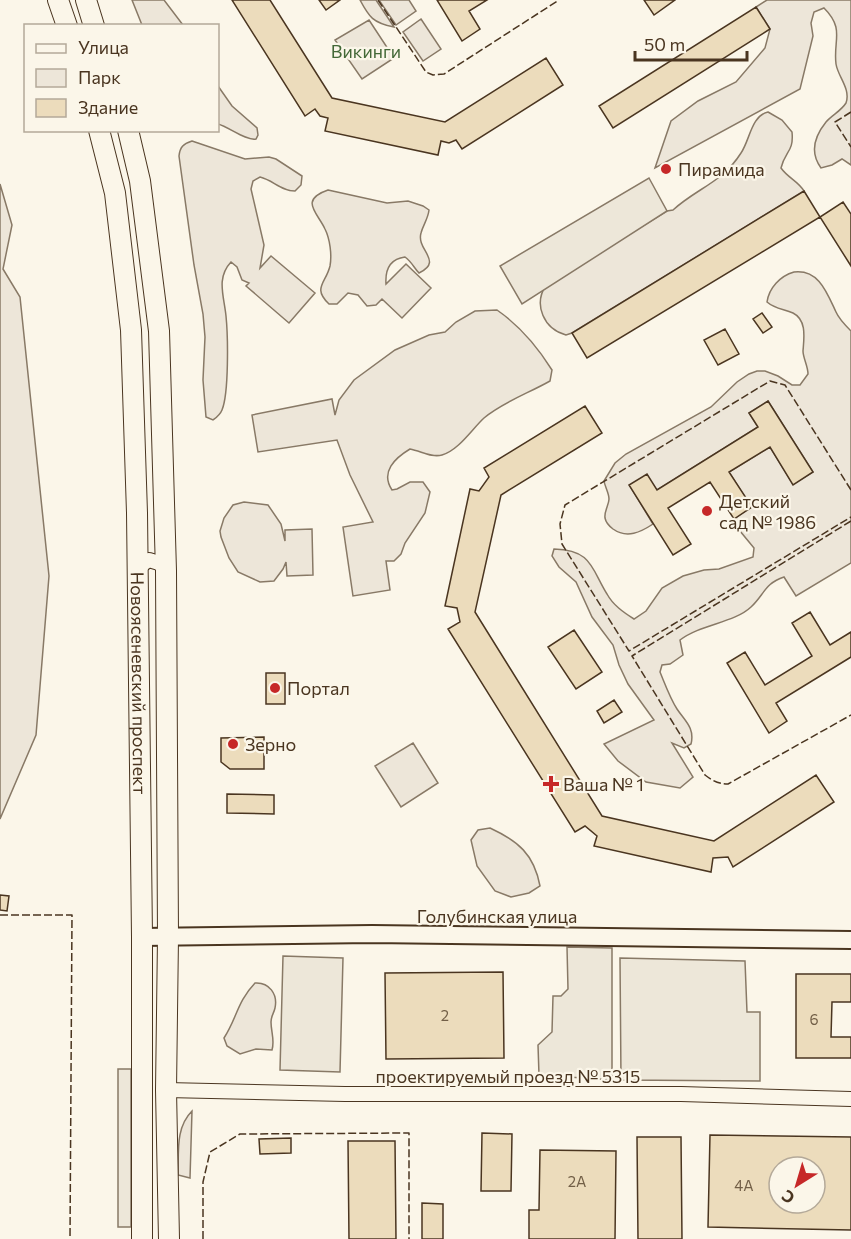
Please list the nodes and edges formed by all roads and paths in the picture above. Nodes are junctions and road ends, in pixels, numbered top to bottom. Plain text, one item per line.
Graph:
1 (58, 0) edge
2 (86, 0) edge
3 (66, 24) edge
4 (93, 24) edge
5 (100, 132) edge
6 (128, 132) edge
7 (166, 571) junction
8 (137, 572) junction
9 (142, 937) junction
10 (168, 937) junction
11 (851, 940) edge
12 (166, 1090) junction
13 (851, 1099) edge
14 (142, 1239) edge
15 (169, 1239) edge

1 - 3 main road
2 - 4 main road
5 - 8 main road, Новоясеневский проспект
6 - 7 main road, Новоясеневский проспект
7 - 8 street
7 - 10 main road, Новоясеневский проспект
8 - 9 main road, Новоясеневский проспект
9 - 10 street, Голубинская улица
9 - 14 main road, Новоясеневский проспект
10 - 11 street, Голубинская улица
10 - 12 main road, Новоясеневский проспект
12 - 13 street, проектируемый проезд № 5315
12 - 15 main road, Новоясеневский проспект

